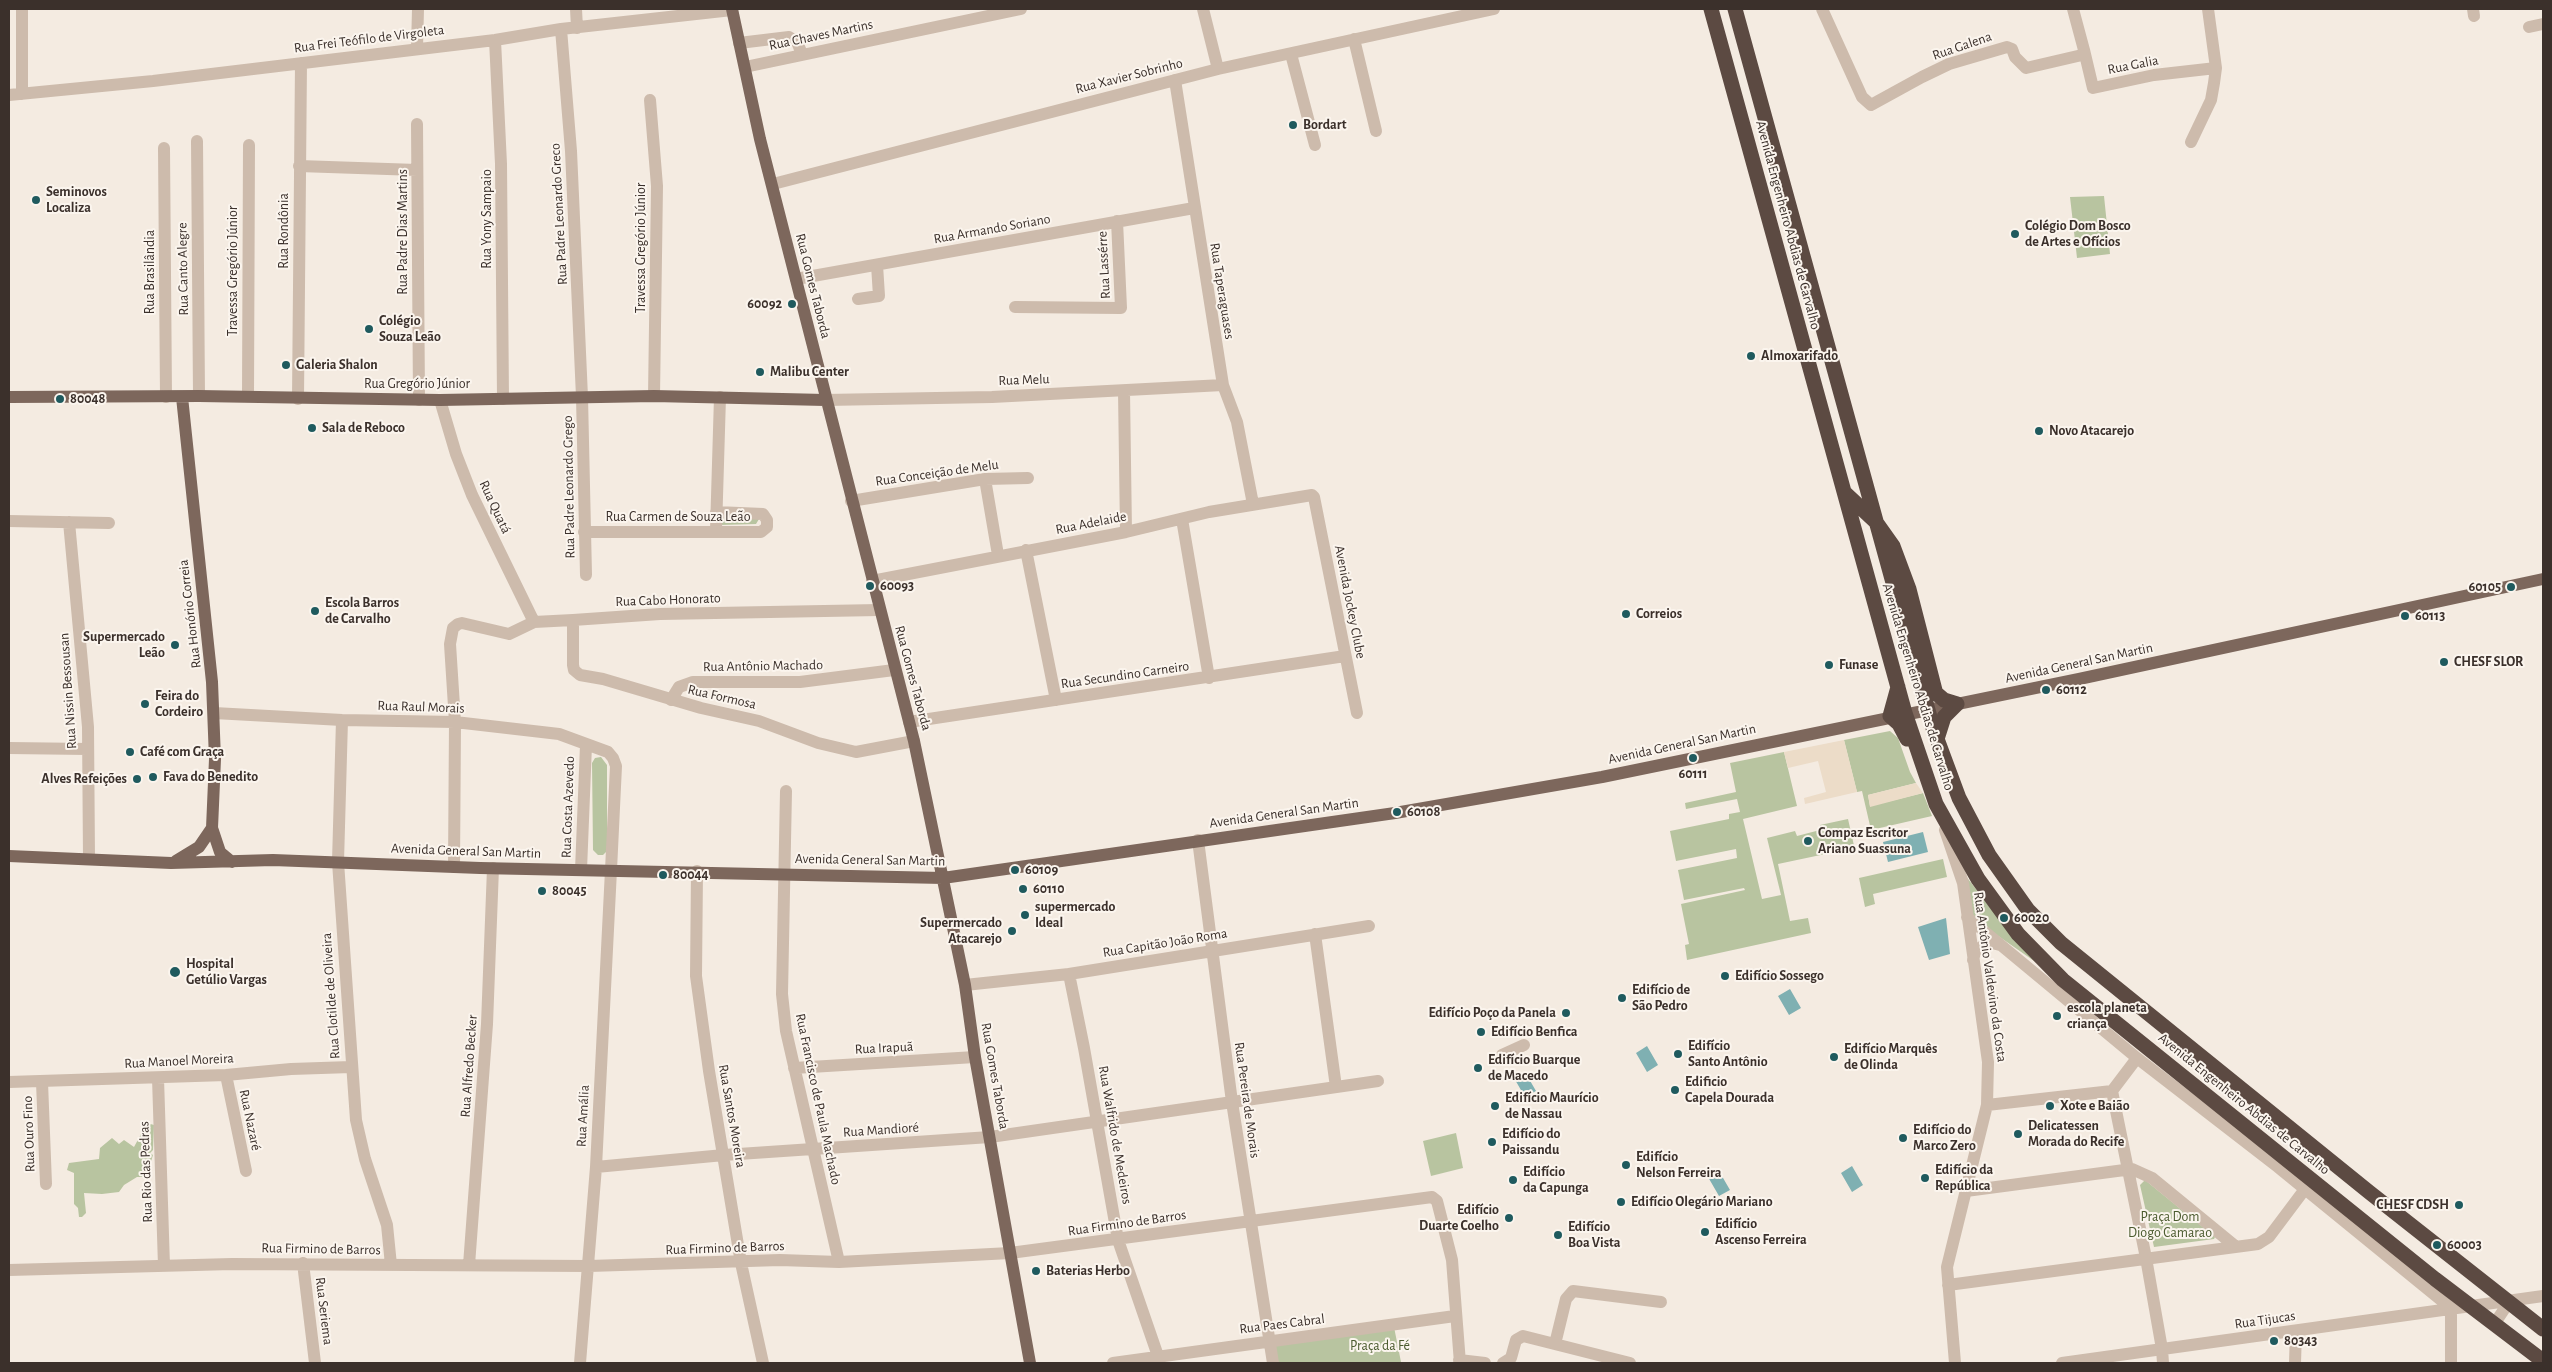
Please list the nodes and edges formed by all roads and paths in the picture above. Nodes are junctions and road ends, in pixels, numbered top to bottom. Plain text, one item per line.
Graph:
1 (22, 9) edge
2 (418, 9) edge
3 (576, 9) edge
4 (1021, 9) edge
5 (1203, 9) edge
6 (1490, 9) edge
7 (1711, 9) edge
8 (1735, 9) edge
9 (1822, 9) edge
10 (2073, 9) edge
11 (2208, 9) edge
12 (732, 10) edge
13 (2543, 24) edge
14 (2529, 27) dead end
15 (577, 28) junction
16 (561, 29) junction
17 (1354, 39) junction
18 (495, 40) junction
19 (739, 43) junction
20 (417, 48) junction
21 (2084, 52) junction
22 (802, 54) junction
23 (1291, 54) junction
24 (301, 63) junction
25 (745, 67) junction
26 (2216, 68) junction
27 (1218, 69) junction
28 (1175, 80) junction
29 (22, 94) junction
30 (9, 95) edge
31 (650, 100) dead end
32 (418, 124) dead end
33 (1376, 131) dead end
34 (197, 141) dead end
35 (2191, 142) dead end
36 (1315, 144) dead end
37 (249, 145) dead end
38 (164, 148) dead end
39 (299, 166) junction
40 (418, 170) junction
41 (773, 184) junction
42 (1194, 208) junction
43 (1118, 222) junction
44 (877, 265) junction
45 (796, 279) junction
46 (858, 299) dead end
47 (1015, 307) dead end
48 (1223, 385) junction
49 (1124, 392) junction
50 (200, 396) junction
51 (248, 396) junction
52 (654, 396) junction
53 (9, 397) edge
54 (166, 397) junction
55 (182, 397) junction
56 (582, 397) junction
57 (720, 397) junction
58 (298, 399) junction
59 (503, 399) junction
60 (420, 400) junction
61 (440, 400) junction
62 (825, 400) junction
63 (985, 478) junction
64 (1028, 478) dead end
65 (1844, 492) junction
66 (1314, 497) joint
67 (851, 501) junction
68 (1253, 504) junction
69 (716, 512) junction
70 (1182, 519) junction
71 (9, 521) edge
72 (69, 522) junction
73 (1876, 522) junction
74 (109, 523) dead end
75 (716, 530) junction
76 (584, 532) junction
77 (1126, 532) junction
78 (1026, 550) junction
79 (998, 555) junction
80 (586, 575) dead end
81 (2543, 579) edge
82 (872, 581) junction
83 (879, 610) junction
84 (573, 620) junction
85 (534, 622) junction
86 (1345, 656) junction
87 (894, 670) junction
88 (1917, 674) junction
89 (1209, 678) junction
90 (1898, 686) junction
91 (1936, 694) junction
92 (671, 700) junction
93 (1056, 700) junction
94 (1957, 704) junction
95 (1927, 708) junction
96 (214, 713) junction
97 (1358, 713) dead end
98 (1905, 713) junction
99 (1890, 716) junction
100 (342, 720) junction
101 (455, 722) junction
102 (909, 722) junction
103 (1904, 733) junction
104 (914, 741) junction
105 (1937, 741) junction
106 (586, 745) junction
107 (1916, 745) junction
108 (9, 748) edge
109 (88, 749) junction
110 (1930, 789) junction
111 (786, 791) dead end
112 (1936, 804) junction
113 (212, 828) junction
114 (1198, 840) junction
115 (1989, 855) junction
116 (9, 856) edge
117 (89, 858) junction
118 (1966, 859) junction
119 (232, 862) junction
120 (338, 862) junction
121 (171, 863) junction
122 (454, 867) junction
123 (494, 868) junction
124 (581, 870) junction
125 (611, 870) junction
126 (697, 871) junction
127 (784, 873) junction
128 (1961, 874) junction
129 (943, 878) junction
130 (1967, 917) junction
131 (1368, 926) dead end
132 (1315, 934) junction
133 (2000, 945) junction
134 (1212, 950) junction
135 (1973, 960) junction
136 (1069, 974) junction
137 (965, 985) junction
138 (1524, 1045) dead end
139 (1502, 1055) dead end
140 (975, 1057) junction
141 (2137, 1058) junction
142 (351, 1067) junction
143 (794, 1068) junction
144 (226, 1075) junction
145 (158, 1078) junction
146 (1378, 1081) dead end
147 (9, 1082) edge
148 (42, 1082) junction
149 (1336, 1087) junction
150 (2112, 1091) junction
151 (1232, 1102) junction
152 (1987, 1105) junction
153 (1098, 1123) junction
154 (990, 1137) junction
155 (815, 1150) junction
156 (724, 1154) junction
157 (596, 1167) junction
158 (2129, 1168) junction
159 (246, 1171) dead end
160 (46, 1184) dead end
161 (2305, 1189) junction
162 (1966, 1190) junction
163 (1249, 1220) junction
164 (1118, 1240) junction
165 (2235, 1246) junction
166 (1010, 1253) junction
167 (2146, 1258) junction
168 (839, 1262) junction
169 (303, 1263) junction
170 (741, 1263) junction
171 (391, 1265) junction
172 (164, 1266) junction
173 (469, 1266) junction
174 (588, 1266) junction
175 (9, 1270) edge
176 (1948, 1286) junction
177 (2543, 1296) edge
178 (1661, 1302) dead end
179 (2510, 1302) junction
180 (2471, 1306) junction
181 (2451, 1308) junction
182 (1455, 1316) junction
183 (2495, 1323) junction
184 (2543, 1330) edge
185 (2296, 1331) junction
186 (1268, 1340) junction
187 (1555, 1344) junction
188 (2162, 1349) junction
189 (1158, 1356) junction
190 (2540, 1360) edge
191 (1460, 1362) edge
192 (315, 1363) edge
193 (580, 1363) edge
194 (763, 1363) edge
195 (1030, 1363) edge
196 (1113, 1363) edge
197 (1273, 1363) edge
198 (1485, 1363) edge
199 (1503, 1363) edge
200 (1630, 1363) edge
201 (1955, 1363) edge
202 (2062, 1363) edge
203 (2163, 1363) edge
204 (2295, 1363) edge
205 (2451, 1363) edge

1 - 29 street
2 - 20 street
3 - 15 street
4 - 22 street, Rua Chaves Martins
5 - 27 street
6 - 17 street, Rua Xavier Sobrinho
7 - 65 highway, Avenida Engenheiro Abdias de Carvalho
8 - 73 highway, Avenida Engenheiro Abdias de Carvalho
9 - 21 street, Rua Galena
10 - 21 street
11 - 26 street
12 - 15 street, Rua Frei Teófilo de Virgoleta
12 - 19 main road, Rua Gomes Taborda
13 - 14 street
15 - 16 street, Rua Frei Teófilo de Virgoleta
16 - 18 street, Rua Frei Teófilo de Virgoleta
16 - 56 street, Rua Padre Leonardo Greco
17 - 23 street, Rua Xavier Sobrinho
17 - 33 street
18 - 20 street, Rua Frei Teófilo de Virgoleta
18 - 59 street, Rua Yony Sampaio
19 - 22 street
19 - 25 main road, Rua Gomes Taborda
20 - 24 street, Rua Frei Teófilo de Virgoleta
21 - 26 street, Rua Galia
22 - 25 street, Rua Chaves Martins
23 - 27 street, Rua Xavier Sobrinho
23 - 36 street
24 - 29 street, Rua Frei Teófilo de Virgoleta
24 - 39 street, Rua Rondônia
25 - 41 main road, Rua Gomes Taborda
26 - 35 street
27 - 28 street, Rua Xavier Sobrinho
28 - 41 street, Rua Xavier Sobrinho
28 - 42 street, Rua Taperaguases
29 - 30 street, Rua Frei Teófilo de Virgoleta
31 - 52 street, Travessa Gregório Júnior
32 - 40 street, Rua Padre Dias Martins
34 - 50 street, Rua Canto Alegre
37 - 51 street, Travessa Gregório Júnior
38 - 54 street, Rua Brasilândia
39 - 40 street
39 - 58 street, Rua Rondônia
40 - 60 street, Rua Padre Dias Martins
41 - 45 main road, Rua Gomes Taborda
42 - 43 street, Rua Armando Soriano
42 - 48 street, Rua Taperaguases
43 - 44 street, Rua Armando Soriano
43 - 47 street, Rua Lassérre
44 - 45 street, Rua Armando Soriano
44 - 46 street
45 - 62 main road, Rua Gomes Taborda
48 - 49 street, Rua Melu
48 - 68 street, Rua Taperaguases
49 - 62 street, Rua Melu
49 - 77 street
50 - 51 main road, Rua Gregório Júnior
50 - 55 main road, Rua Gregório Júnior
51 - 58 main road, Rua Gregório Júnior
52 - 56 main road, Rua Gregório Júnior
52 - 57 main road, Rua Gregório Júnior
53 - 54 main road, Rua Gregório Júnior
54 - 55 main road, Rua Gregório Júnior
55 - 96 main road, Rua Honório Correia
56 - 59 main road, Rua Gregório Júnior
56 - 76 street, Rua Padre Leonardo Grego
57 - 62 main road, Rua Gregório Júnior
57 - 69 street
58 - 60 main road, Rua Gregório Júnior
59 - 61 main road, Rua Gregório Júnior
60 - 61 main road, Rua Gregório Júnior
61 - 85 street, Rua Quatá
62 - 67 main road, Rua Gomes Taborda
63 - 64 street, Rua Conceição de Melu
63 - 67 street, Rua Conceição de Melu
63 - 79 street
65 - 73 highway
65 - 90 highway, Avenida Engenheiro Abdias de Carvalho
66 - 68 street, Rua Adelaide
66 - 86 street, Avenida Jockey Clube
67 - 82 main road, Rua Gomes Taborda
68 - 70 street, Rua Adelaide
69 - 75 street
69 - 75 street, Rua Carmen de Souza Leão
70 - 77 street, Rua Adelaide
70 - 89 street
71 - 72 street
72 - 74 street
72 - 109 street, Rua Nissin Bessousan
73 - 88 highway, Avenida Engenheiro Abdias de Carvalho
73 - 91 highway
75 - 76 street, Rua Carmen de Souza Leão
76 - 80 street, Rua Padre Leonardo Grego
77 - 78 street, Rua Adelaide
78 - 79 street, Rua Adelaide
78 - 93 street
79 - 82 street, Rua Adelaide
81 - 94 main road, Avenida General San Martin
82 - 83 main road, Rua Gomes Taborda
83 - 84 street, Rua Cabo Honorato
83 - 87 main road, Rua Gomes Taborda
84 - 85 street, Rua Cabo Honorato
84 - 92 street, Rua Formosa
85 - 101 street, Rua Cabo Honorato
86 - 89 street, Rua Secundino Carneiro
86 - 97 street, Avenida Jockey Clube
87 - 92 street, Rua Antônio Machado
87 - 102 main road, Rua Gomes Taborda
88 - 91 highway
88 - 95 highway, Avenida Engenheiro Abdias de Carvalho
89 - 93 street, Rua Secundino Carneiro
90 - 98 highway, Avenida Engenheiro Abdias de Carvalho
90 - 99 highway
91 - 94 highway
92 - 104 street, Rua Formosa
93 - 102 street, Rua Secundino Carneiro
94 - 95 main road, Avenida General San Martin
94 - 105 highway
95 - 98 main road, Avenida General San Martin
95 - 105 highway, Avenida Engenheiro Abdias de Carvalho
96 - 100 street, Rua Raul Morais
96 - 113 main road, Rua Honório Correia
98 - 99 main road, Avenida General San Martin
98 - 107 highway, Avenida Engenheiro Abdias de Carvalho
99 - 103 highway
99 - 114 main road, Avenida General San Martin
100 - 101 street, Rua Raul Morais
100 - 120 street, Rua Clotilde de Oliveira
101 - 106 street, Rua Raul Morais
101 - 122 street
102 - 104 main road, Rua Gomes Taborda
103 - 107 highway
103 - 110 highway
104 - 129 main road, Rua Gomes Taborda
105 - 115 highway, Avenida Engenheiro Abdias de Carvalho
106 - 124 street, Rua Costa Azevedo
106 - 125 street, Rua Raul Morais
107 - 110 highway, Avenida Engenheiro Abdias de Carvalho
108 - 109 street
109 - 117 street, Rua Nissin Bessousan
110 - 112 highway, Avenida Engenheiro Abdias de Carvalho
110 - 115 highway
111 - 127 street, Rua Francisco de Paula Machado
112 - 118 highway, Avenida Engenheiro Abdias de Carvalho
112 - 128 street, Rua Antônio Valdevino da Costa
113 - 119 main road, Rua Honório Correia
113 - 121 main road
114 - 129 main road, Avenida General San Martin
114 - 134 street, Rua Pereira de Morais
115 - 118 highway
115 - 179 highway, Avenida Engenheiro Abdias de Carvalho
116 - 117 main road, Avenida General San Martin
117 - 121 main road, Avenida General San Martin
118 - 128 highway
118 - 180 highway, Avenida Engenheiro Abdias de Carvalho
119 - 120 main road, Avenida General San Martin
119 - 121 main road, Avenida General San Martin
120 - 122 main road, Avenida General San Martin
120 - 142 street, Rua Clotilde de Oliveira
122 - 123 main road, Avenida General San Martin
123 - 124 main road, Avenida General San Martin
123 - 173 street, Rua Alfredo Becker
124 - 125 main road, Avenida General San Martin
125 - 126 main road, Avenida General San Martin
125 - 157 street, Rua Amália
126 - 127 main road, Avenida General San Martin
126 - 156 street, Rua Santos Moreira
127 - 129 main road, Avenida General San Martin
127 - 143 street, Rua Francisco de Paula Machado
128 - 130 street, Rua Antônio Valdevino da Costa
129 - 137 main road, Rua Gomes Taborda
130 - 133 street
130 - 135 street, Rua Antônio Valdevino da Costa
131 - 132 street, Rua Capitão João Roma
132 - 134 street, Rua Capitão João Roma
132 - 149 street
133 - 135 street
133 - 141 street
134 - 136 street, Rua Capitão João Roma
134 - 151 street, Rua Pereira de Morais
135 - 152 street, Rua Antônio Valdevino da Costa
136 - 137 street, Rua Capitão João Roma
136 - 153 street, Rua Walfrido de Medeiros
137 - 140 main road, Rua Gomes Taborda
138 - 139 street
140 - 143 street, Rua Irapuã
140 - 154 main road, Rua Gomes Taborda
141 - 150 street
141 - 161 street
142 - 144 street, Rua Manoel Moreira
142 - 171 street, Rua Clotilde de Oliveira
143 - 155 street, Rua Francisco de Paula Machado
144 - 145 street, Rua Manoel Moreira
144 - 159 street, Rua Nazaré
145 - 148 street, Rua Manoel Moreira
145 - 172 street, Rua Rio das Pedras
146 - 149 street, Rua Mandioré
147 - 148 street, Rua Manoel Moreira
148 - 160 street, Rua Ouro Fino
149 - 151 street, Rua Mandioré
150 - 152 street
150 - 158 street
151 - 153 street, Rua Mandioré
151 - 163 street, Rua Pereira de Morais
152 - 162 street, Rua Antônio Valdevino da Costa
153 - 154 street, Rua Mandioré
153 - 164 street, Rua Walfrido de Medeiros
154 - 155 street, Rua Mandioré
154 - 166 main road, Rua Gomes Taborda
155 - 156 street, Rua Mandioré
155 - 168 street, Rua Francisco de Paula Machado
156 - 157 street, Rua Mandioré
156 - 170 street, Rua Santos Moreira
157 - 174 street, Rua Amália
158 - 162 street
158 - 165 street
158 - 167 street
161 - 165 street
161 - 181 street
162 - 176 street, Rua Antônio Valdevino da Costa
163 - 164 street, Rua Firmino de Barros
163 - 182 street, Rua Firmino de Barros
163 - 186 street, Rua Pereira de Morais
164 - 166 street, Rua Firmino de Barros
164 - 189 street, Rua Walfrido de Medeiros
165 - 167 street
166 - 168 street, Rua Firmino de Barros
166 - 195 main road, Rua Gomes Taborda
167 - 176 street
167 - 188 street
168 - 170 street, Rua Firmino de Barros
169 - 171 street, Rua Firmino de Barros
169 - 172 street, Rua Firmino de Barros
169 - 192 street, Rua Seriema
170 - 174 street, Rua Firmino de Barros
170 - 194 street, Rua Santos Moreira
171 - 173 street, Rua Firmino de Barros
172 - 175 street, Rua Firmino de Barros
173 - 174 street, Rua Firmino de Barros
174 - 193 street, Rua Amália
176 - 201 street, Rua Antônio Valdevino da Costa
177 - 179 street, Rua Tijucas
178 - 187 street
179 - 180 street, Rua Tijucas
179 - 183 street
179 - 184 highway, Avenida Engenheiro Abdias de Carvalho
180 - 181 street, Rua Tijucas
180 - 183 highway, Avenida Engenheiro Abdias de Carvalho
181 - 185 street, Rua Tijucas
181 - 205 street
182 - 186 street, Rua Paes Cabral
182 - 191 street
183 - 190 highway, Avenida Engenheiro Abdias de Carvalho
185 - 188 street, Rua Tijucas
185 - 204 street
186 - 189 street, Rua Paes Cabral
186 - 197 street, Rua Pereira de Morais
187 - 199 street
187 - 200 street
188 - 202 street, Rua Tijucas
188 - 203 street
189 - 196 street, Rua Paes Cabral
191 - 198 street

